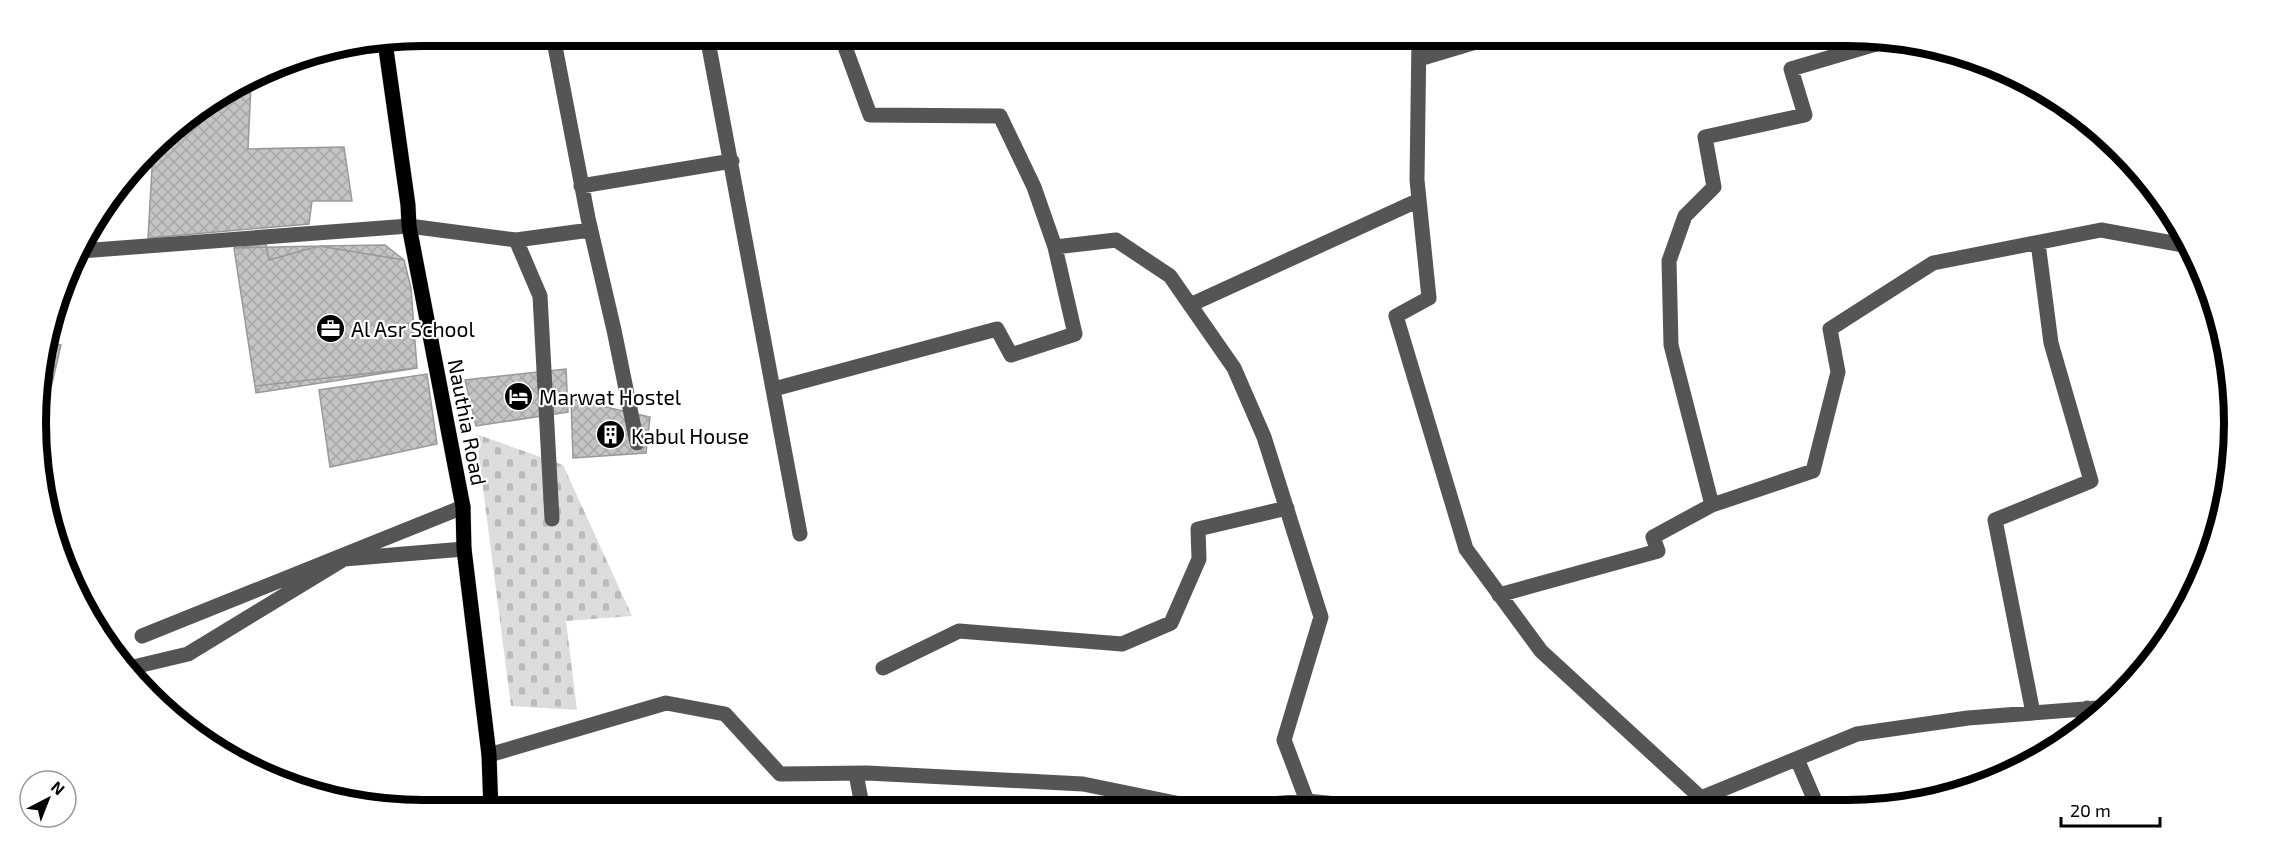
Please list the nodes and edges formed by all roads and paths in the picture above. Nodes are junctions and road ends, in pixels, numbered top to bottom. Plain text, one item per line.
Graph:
1 (555, 46) edge
2 (709, 46) edge
3 (845, 46) edge
4 (1419, 46) edge
5 (1463, 46) edge
6 (1866, 47) edge
7 (386, 49) edge
8 (1419, 59) junction
9 (732, 161) junction
10 (581, 186) junction
11 (1419, 200) junction
12 (409, 226) junction
13 (590, 230) junction
14 (516, 240) junction
15 (2038, 243) junction
16 (2179, 244) edge
17 (1055, 247) junction
18 (89, 250) edge
19 (1190, 305) junction
20 (774, 389) junction
21 (637, 443) dead end
22 (1712, 505) junction
23 (463, 507) junction
24 (1287, 508) junction
25 (552, 519) dead end
26 (800, 534) dead end
27 (464, 549) junction
28 (1499, 595) junction
29 (142, 636) dead end
30 (135, 666) edge
31 (883, 668) dead end
32 (2033, 712) junction
33 (2086, 716) edge
34 (489, 755) junction
35 (1797, 759) junction
36 (856, 774) junction
37 (491, 800) edge
38 (861, 800) edge
39 (1161, 800) edge
40 (1307, 800) edge
41 (1699, 800) edge
42 (1708, 800) edge
43 (1815, 800) edge

1 - 10 street
2 - 9 street
3 - 17 street
4 - 8 street
5 - 8 street
6 - 22 street
7 - 12 main road, Nauthia Road
8 - 11 street
9 - 10 street
9 - 20 street
10 - 13 street
11 - 19 street
11 - 28 street
12 - 14 street
12 - 18 street
12 - 23 main road, Nauthia Road
13 - 14 street
13 - 21 street
14 - 25 street
15 - 16 street
15 - 22 street
15 - 32 street
17 - 19 street
17 - 20 street
19 - 24 street
20 - 26 street
22 - 28 street
23 - 27 main road, Nauthia Road
23 - 29 street
24 - 31 street
24 - 40 street
27 - 30 street
27 - 34 main road, Nauthia Road
28 - 41 street
32 - 33 street
32 - 35 street
34 - 36 street
34 - 37 main road, Nauthia Road
35 - 42 street
35 - 43 street
36 - 38 street
36 - 39 street

